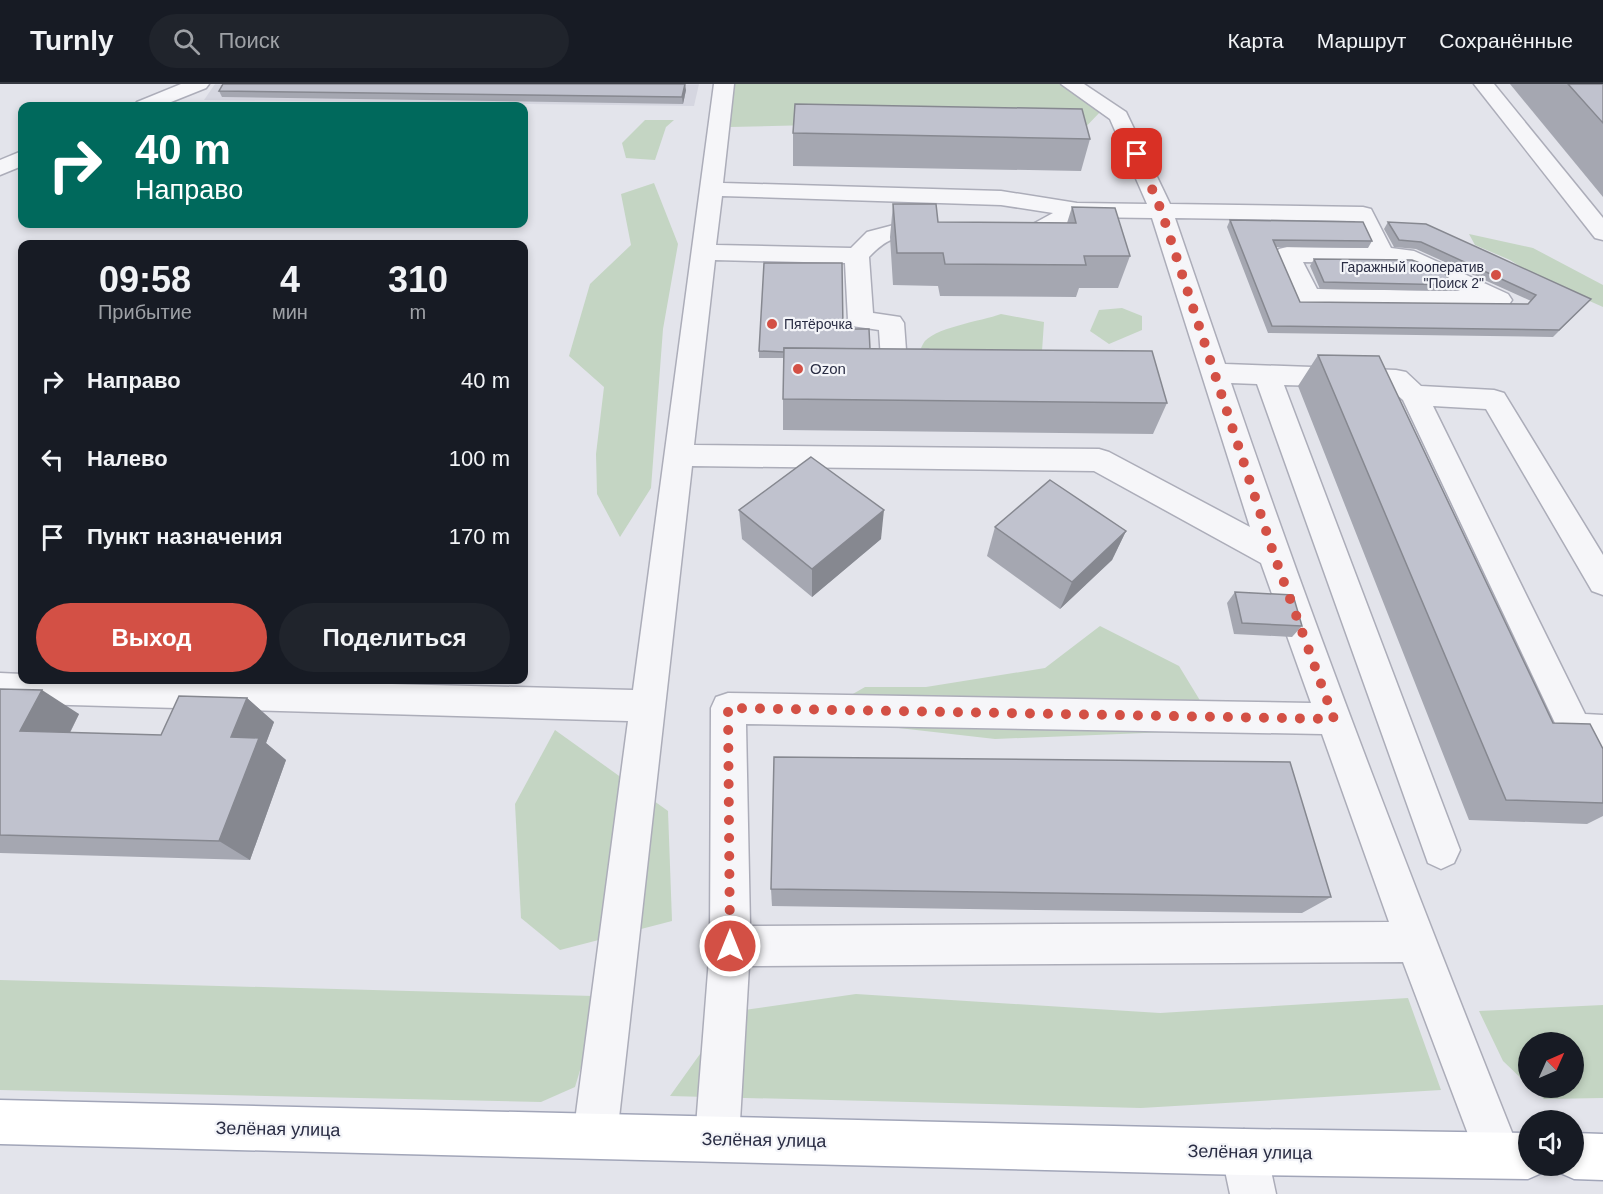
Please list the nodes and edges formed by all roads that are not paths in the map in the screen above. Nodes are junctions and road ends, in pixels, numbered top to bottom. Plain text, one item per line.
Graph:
1 (199, 84) edge
2 (724, 84) edge
3 (1071, 84) edge
4 (1484, 84) edge
5 (154, 102) edge
6 (18, 160) edge
7 (0, 168) edge
8 (711, 189) junction
9 (1077, 210) junction
10 (1161, 210) junction
11 (955, 229) edge
12 (989, 230) edge
13 (1603, 233) edge
14 (703, 252) junction
15 (857, 255) junction
16 (1383, 256) junction
17 (952, 359) edge
18 (1214, 374) junction
19 (1267, 375) junction
20 (1414, 395) junction
21 (679, 455) junction
22 (1274, 555) junction
23 (1603, 582) edge
24 (0, 688) edge
25 (648, 706) junction
26 (1334, 719) junction
27 (1603, 731) edge
28 (1441, 850) dead end
29 (1416, 942) junction
30 (730, 946) junction
31 (0, 1122) edge
32 (595, 1136) junction
33 (717, 1139) junction
34 (1513, 1155) edge
35 (1584, 1156) edge
36 (1603, 1157) edge
37 (1248, 1173) edge

1 - 5 street
2 - 8 street
3 - 10 street
4 - 13 street
6 - 7 street
8 - 9 street
8 - 14 street
9 - 10 street
9 - 12 street
10 - 16 street
10 - 18 street
11 - 15 street
14 - 15 street
14 - 21 street
15 - 17 street
16 - 16 street
18 - 19 street
18 - 22 street
19 - 20 street
19 - 28 street
20 - 23 street
20 - 27 street
21 - 22 street
21 - 25 street
22 - 26 street
24 - 25 street
25 - 32 street
26 - 29 street
26 - 30 street
29 - 30 street
29 - 34 street
30 - 33 street
31 - 32 main road, Зелёная улица
32 - 33 main road, Зелёная улица
33 - 37 main road, Зелёная улица
34 - 37 main road, Зелёная улица
35 - 36 main road

